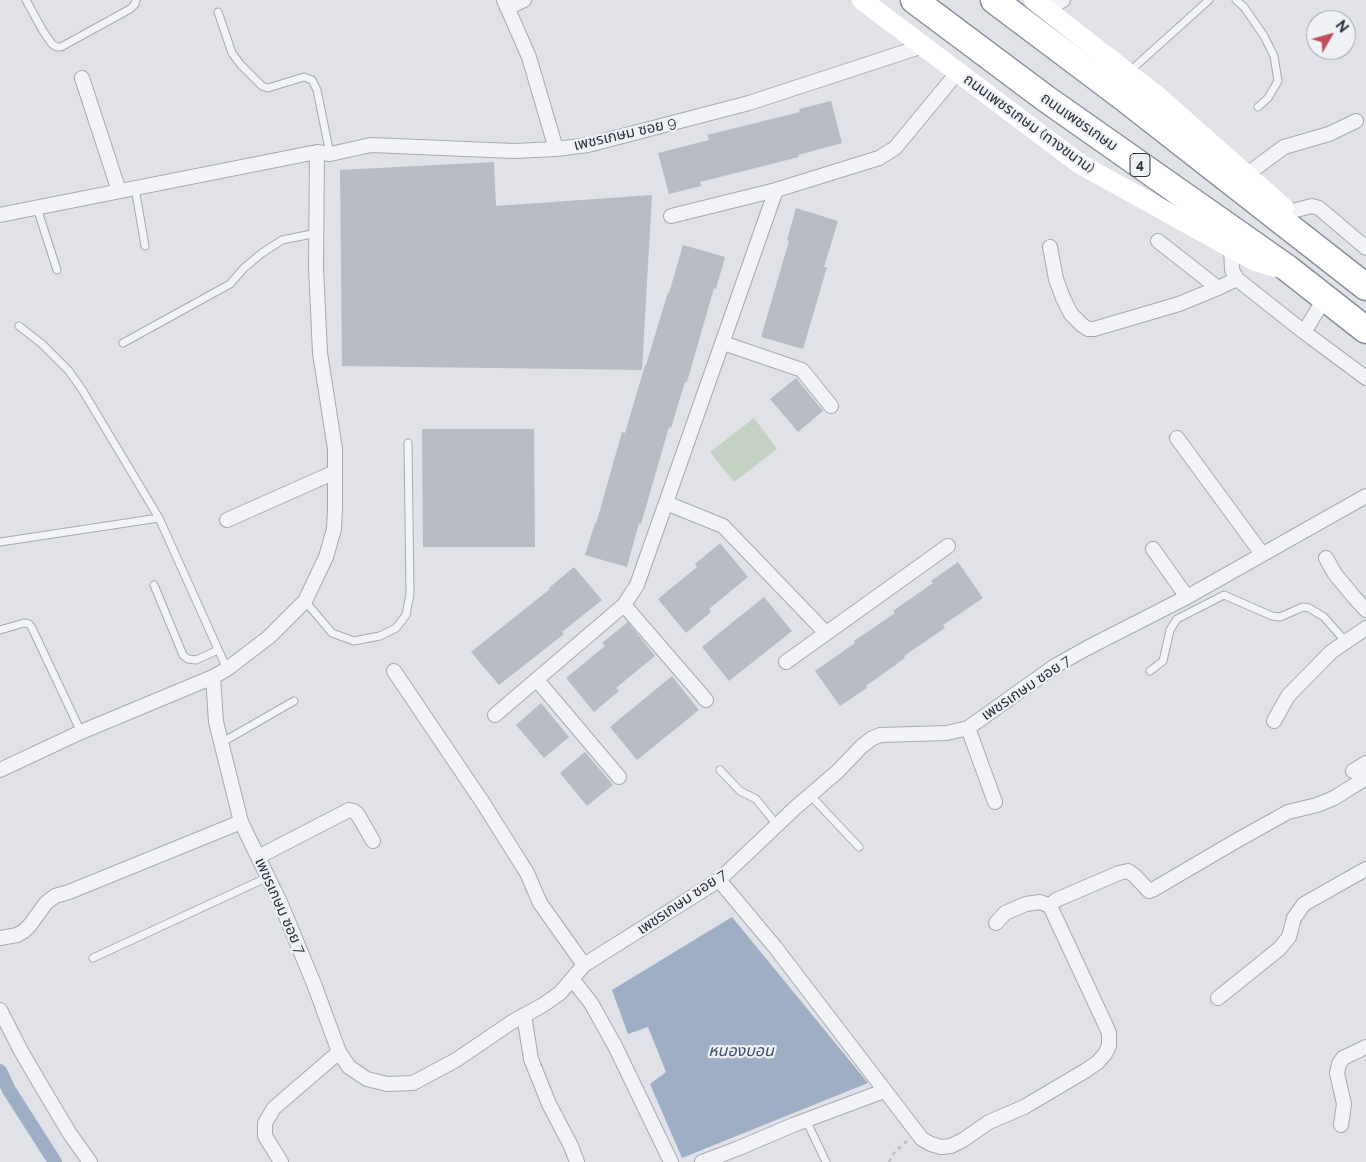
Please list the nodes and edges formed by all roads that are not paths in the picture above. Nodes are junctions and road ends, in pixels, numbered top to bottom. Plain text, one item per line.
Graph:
1 (26, 0) edge
2 (136, 0) edge
3 (524, 0) edge
4 (862, 0) edge
5 (914, 0) edge
6 (994, 0) edge
7 (1209, 0) edge
8 (1236, 0) edge
9 (1048, 3) edge
10 (505, 4) edge
11 (218, 12) dead end
12 (923, 46) junction
13 (957, 72) junction
14 (1128, 73) junction
15 (82, 78) dead end
16 (1258, 107) dead end
17 (1356, 120) dead end
18 (556, 149) junction
19 (323, 153) junction
20 (1246, 175) junction
21 (135, 188) junction
22 (776, 190) junction
23 (119, 191) junction
24 (37, 208) junction
25 (1288, 212) junction
26 (0, 215) edge
27 (671, 216) dead end
28 (317, 233) junction
29 (1158, 241) dead end
30 (145, 246) dead end
31 (1050, 247) dead end
32 (1231, 248) junction
33 (1366, 248) edge
34 (1317, 249) junction
35 (1287, 268) junction
36 (57, 270) dead end
37 (1237, 280) junction
38 (1366, 287) edge
39 (1218, 288) junction
40 (1324, 298) junction
41 (19, 326) dead end
42 (1366, 330) edge
43 (1304, 332) junction
44 (723, 342) junction
45 (123, 343) dead end
46 (1366, 378) edge
47 (831, 406) dead end
48 (1177, 438) dead end
49 (408, 443) dead end
50 (335, 472) junction
51 (1366, 496) edge
52 (666, 503) junction
53 (159, 518) junction
54 (228, 520) dead end
55 (0, 542) edge
56 (948, 546) dead end
57 (1154, 549) dead end
58 (1262, 554) junction
59 (1326, 558) dead end
60 (154, 584) dead end
61 (1188, 597) junction
62 (305, 601) junction
63 (624, 605) junction
64 (1366, 610) edge
65 (1366, 628) edge
66 (0, 630) edge
67 (826, 634) junction
68 (1346, 642) junction
69 (218, 650) junction
70 (786, 662) dead end
71 (227, 669) junction
72 (394, 671) dead end
73 (1150, 671) dead end
74 (213, 677) junction
75 (537, 680) junction
76 (706, 700) dead end
77 (294, 701) dead end
78 (494, 715) dead end
79 (1274, 721) dead end
80 (968, 728) junction
81 (81, 732) junction
82 (221, 743) junction
83 (1366, 763) edge
84 (0, 770) edge
85 (720, 770) dead end
86 (1353, 771) dead end
87 (619, 777) dead end
88 (1366, 778) edge
89 (810, 794) junction
90 (996, 802) dead end
91 (241, 822) junction
92 (778, 825) junction
93 (373, 841) dead end
94 (859, 847) dead end
95 (258, 857) junction
96 (1366, 869) edge
97 (268, 877) junction
98 (719, 880) junction
99 (1050, 906) junction
100 (996, 922) dead end
101 (0, 938) edge
102 (93, 958) dead end
103 (584, 966) junction
104 (572, 979) junction
105 (1218, 998) dead end
106 (0, 1010) edge
107 (524, 1015) junction
108 (1366, 1047) edge
109 (339, 1052) junction
110 (884, 1091) junction
111 (806, 1120) junction
112 (1341, 1125) dead end
113 (90, 1162) edge
114 (281, 1162) edge
115 (577, 1162) edge
116 (671, 1162) edge
117 (702, 1162) edge
118 (826, 1162) edge

1 - 2 lane
3 - 10 street
4 - 12 main road, ถนนเพชรเกษม (ทางขนาน) / 4
5 - 35 highway, ถนนเพชรเกษม / 4
6 - 34 highway
7 - 14 lane
8 - 16 lane
9 - 14 main road
10 - 18 street
11 - 19 lane
12 - 13 main road, ถนนเพชรเกษม (ทางขนาน) / 4
12 - 18 street, เพชรเกษม ซอย 9
13 - 22 street
13 - 32 main road, ถนนเพชรเกษม (ทางขนาน) / 4
14 - 20 main road
15 - 23 street
17 - 20 street
18 - 19 street, เพชรเกษม ซอย 9
19 - 21 street, เพชรเกษม ซอย 9
19 - 28 street
20 - 25 main road
21 - 23 street, เพชรเกษม ซอย 9
21 - 30 lane
22 - 27 street
22 - 44 street
23 - 24 street, เพชรเกษม ซอย 9
24 - 26 street, เพชรเกษม ซอย 9
24 - 36 lane
25 - 33 street
25 - 34 main road
28 - 45 lane
28 - 50 street
29 - 39 street
31 - 39 street
32 - 35 main road, ถนนเพชรเกษม (ทางขนาน) / 4
32 - 37 street
34 - 38 highway
35 - 40 highway, ถนนเพชรเกษม / 4
37 - 39 street
37 - 43 street
40 - 42 highway, ถนนเพชรเกษม / 4
40 - 43 street
41 - 53 lane
43 - 46 street
44 - 47 street
44 - 52 street
48 - 58 street
49 - 62 lane
50 - 54 street
50 - 62 street
51 - 58 street, เพชรเกษม ซอย 7
52 - 63 street
52 - 67 street
53 - 55 lane
53 - 69 lane
56 - 67 street
57 - 61 street
58 - 61 street, เพชรเกษม ซอย 7
59 - 64 street
60 - 69 lane
61 - 80 street, เพชรเกษม ซอย 7
62 - 71 street
63 - 75 street
63 - 76 street
65 - 68 street
66 - 81 lane
67 - 70 street
68 - 73 lane
68 - 79 street
69 - 71 lane
71 - 74 street
72 - 103 street
74 - 81 street
74 - 82 street, เพชรเกษม ซอย 7
75 - 78 street
75 - 87 street
77 - 82 lane
80 - 89 street, เพชรเกษม ซอย 7
80 - 90 street
81 - 84 street
82 - 91 street, เพชรเกษม ซอย 7
83 - 86 street
85 - 92 lane
88 - 99 street
89 - 92 street, เพชรเกษม ซอย 7
89 - 94 lane
91 - 95 street, เพชรเกษม ซอย 7
91 - 101 street
92 - 98 street, เพชรเกษม ซอย 7
93 - 95 street
95 - 97 street, เพชรเกษม ซอย 7
96 - 105 street
97 - 102 lane
97 - 109 street, เพชรเกษม ซอย 7
98 - 103 street, เพชรเกษม ซอย 7
98 - 110 street
99 - 100 street
99 - 110 street
103 - 104 street, เพชรเกษม ซอย 7
104 - 107 street, เพชรเกษม ซอย 7
104 - 116 street
106 - 113 street
107 - 109 street, เพชรเกษม ซอย 7
107 - 115 street
108 - 112 street
109 - 114 street
110 - 111 street
111 - 117 street
111 - 118 lane

